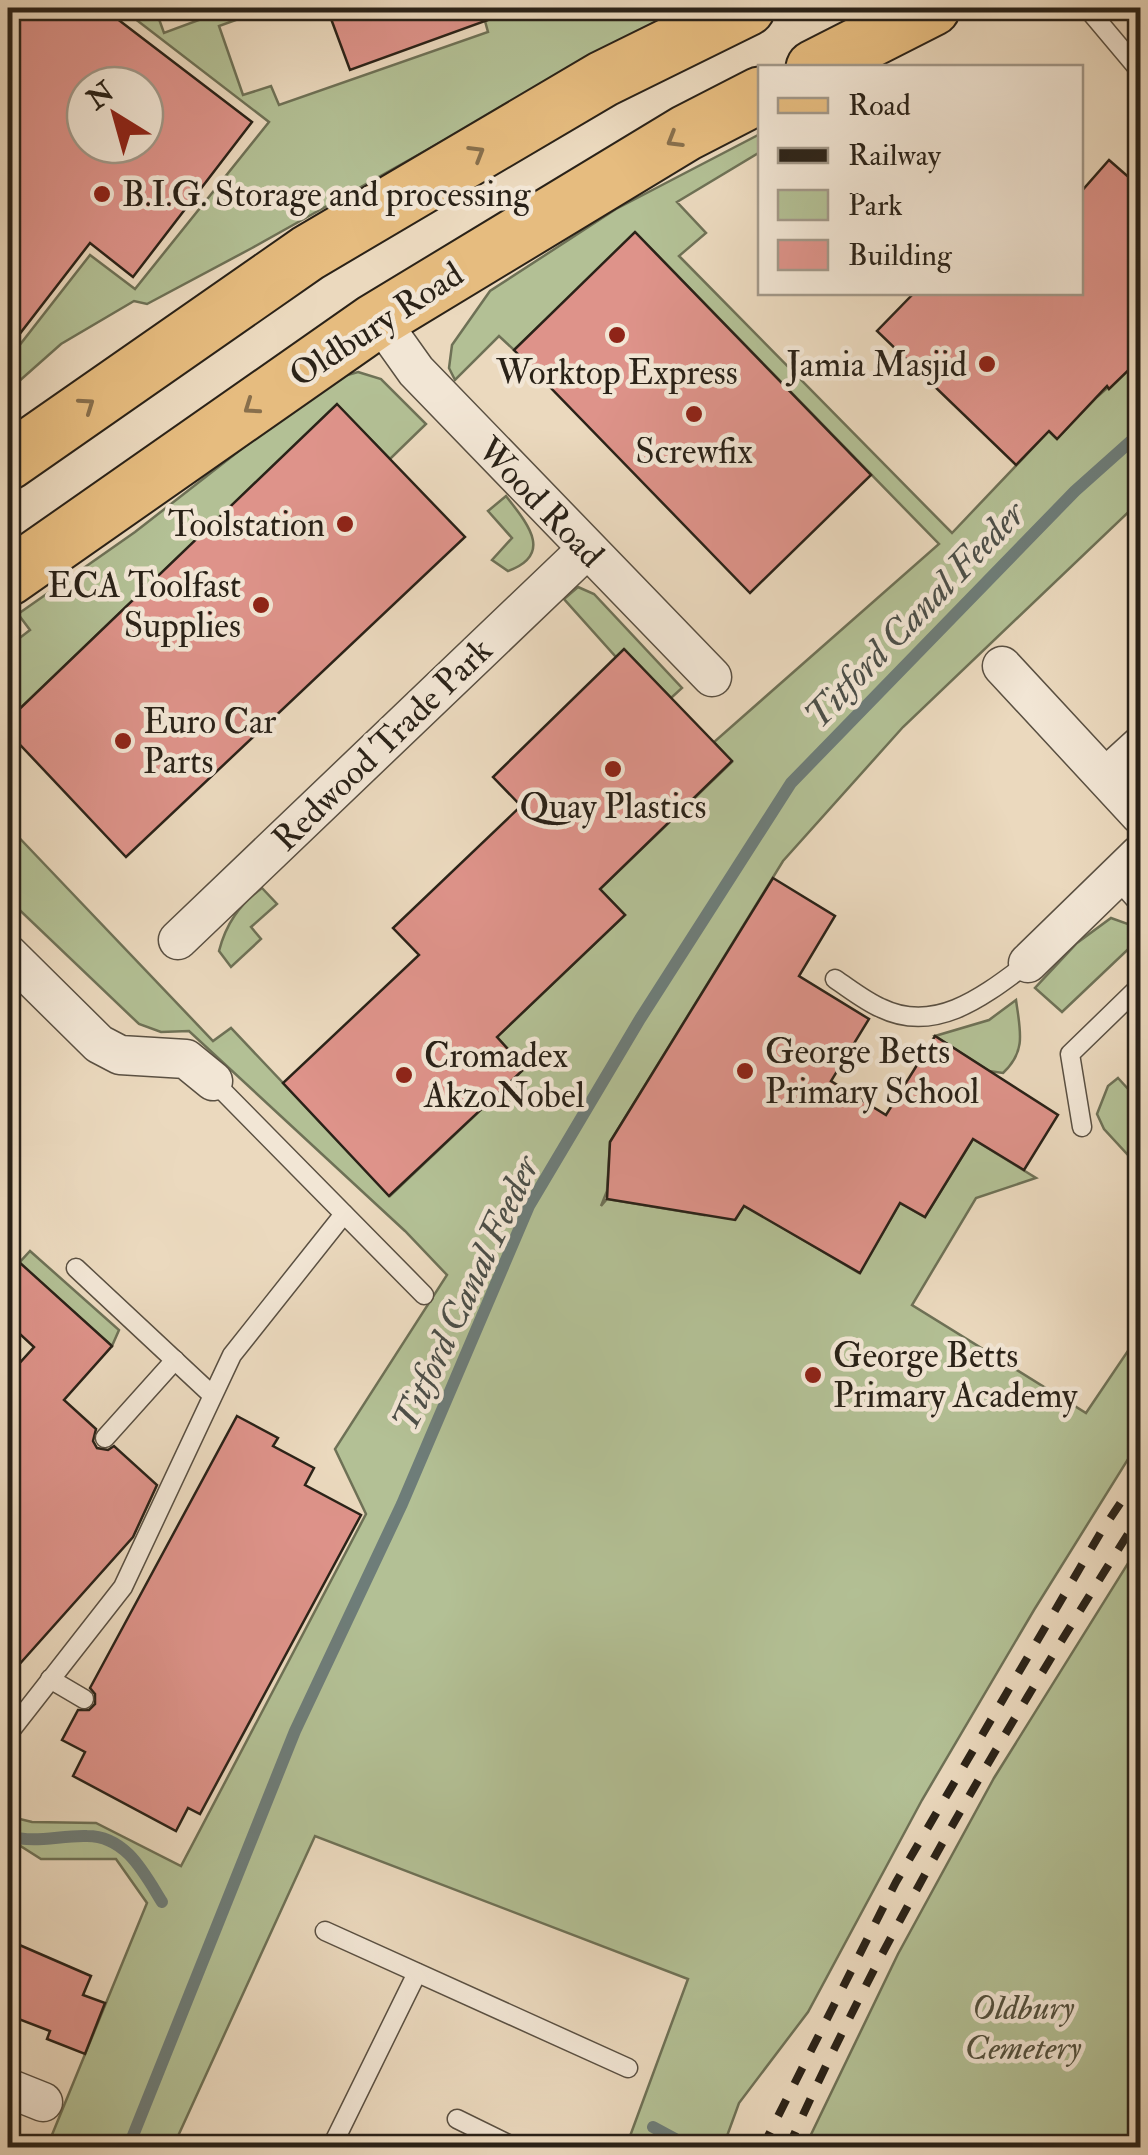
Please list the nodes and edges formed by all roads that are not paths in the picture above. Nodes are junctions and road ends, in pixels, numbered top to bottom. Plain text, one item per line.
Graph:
1 (747, 8) edge
2 (932, 8) edge
3 (1086, 8) edge
4 (1138, 64) edge
5 (820, 65) edge
6 (758, 96) edge
7 (379, 319) junction
8 (8, 462) edge
9 (586, 549) junction
10 (16, 568) edge
11 (1002, 666) dead end
12 (712, 677) dead end
13 (1140, 746) edge
14 (1106, 777) junction
15 (1140, 815) edge
16 (1133, 879) edge
17 (178, 940) dead end
18 (8, 954) edge
19 (1028, 963) joint
20 (834, 979) dead end
21 (1140, 986) edge
22 (213, 1080) joint
23 (1082, 1128) dead end
24 (344, 1214) junction
25 (76, 1268) dead end
26 (424, 1296) dead end
27 (175, 1360) junction
28 (212, 1394) junction
29 (105, 1438) dead end
30 (50, 1680) junction
31 (84, 1699) dead end
32 (8, 1734) edge
33 (324, 1931) dead end
34 (417, 1973) junction
35 (628, 2068) dead end
36 (8, 2088) edge
37 (43, 2102) dead end
38 (458, 2118) dead end
39 (331, 2148) edge
40 (516, 2148) edge

8 -> 1 main road
2 - 5 main road
3 - 4 lane
6 -> 7 main road, Oldbury Road
7 - 9 street, Wood Road
7 -> 10 main road, Oldbury Road
9 - 12 street, Wood Road
9 - 17 street, Redwood Trade Park
11 - 14 street
13 - 14 street
14 - 15 street
16 - 19 street
18 - 22 street
19 - 20 lane
21 - 23 lane
22 - 24 lane
24 - 26 lane
24 - 28 lane
25 - 27 lane
27 - 28 lane
27 - 29 lane
28 - 30 lane
30 - 31 lane
30 - 32 lane
33 - 34 lane
34 - 35 lane
34 - 39 lane
36 - 37 street
38 - 40 lane

